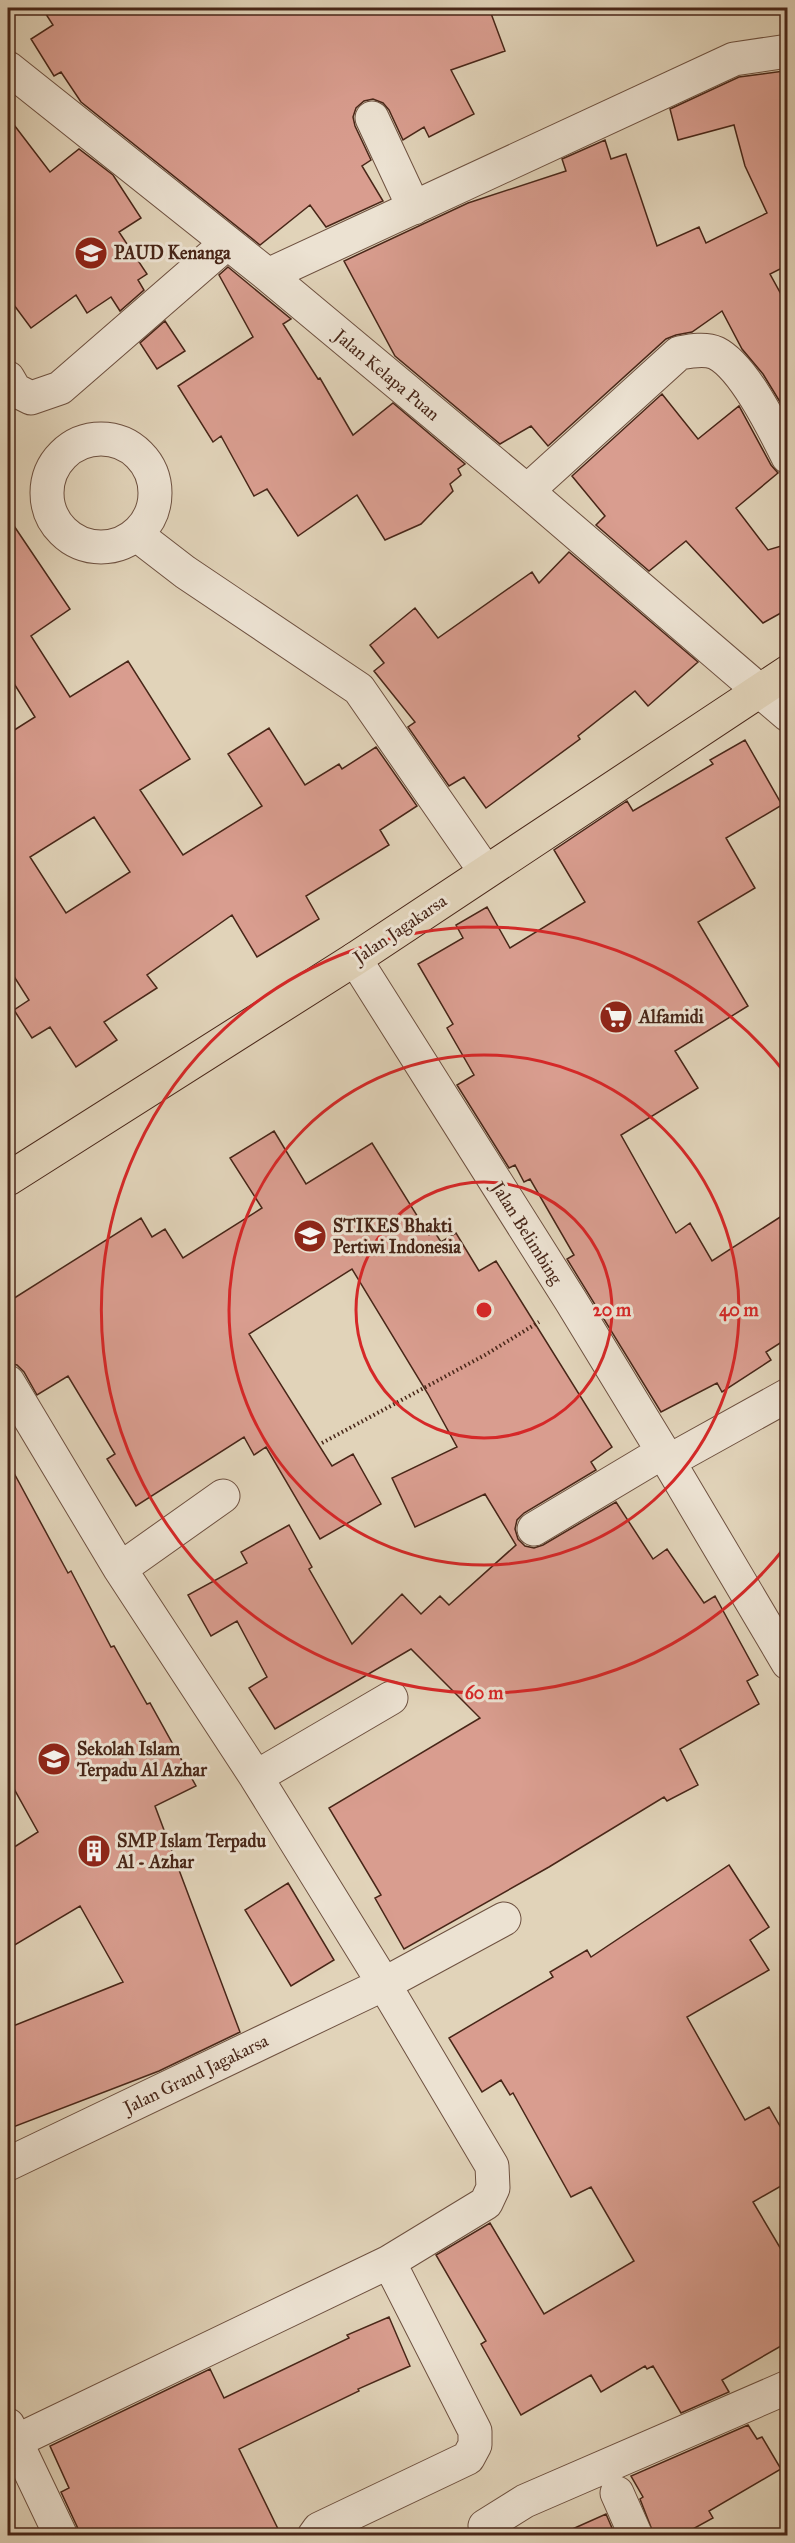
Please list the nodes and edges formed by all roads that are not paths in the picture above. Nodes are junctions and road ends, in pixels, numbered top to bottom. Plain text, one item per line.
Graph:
1 (788, 51) edge
2 (8, 68) edge
3 (372, 118) dead end
4 (414, 208) junction
5 (227, 243) junction
6 (268, 275) junction
7 (8, 378) edge
8 (788, 458) edge
9 (527, 491) junction
10 (136, 536) dead end
11 (788, 672) edge
12 (758, 691) junction
13 (788, 715) edge
14 (485, 871) junction
15 (355, 959) junction
16 (8, 1179) edge
17 (8, 1382) edge
18 (788, 1395) edge
19 (666, 1456) junction
20 (224, 1496) dead end
21 (534, 1529) dead end
22 (120, 1569) junction
23 (788, 1664) edge
24 (391, 1698) dead end
25 (256, 1778) junction
26 (504, 1919) dead end
27 (384, 1984) junction
28 (8, 2164) edge
29 (389, 2262) junction
30 (788, 2387) edge
31 (10, 2437) edge
32 (617, 2493) dead end
33 (62, 2535) edge
34 (314, 2535) edge
35 (490, 2535) edge
36 (636, 2535) edge

1 - 4 street
2 - 5 street, Jalan Kelapa Puan
3 - 4 street
4 - 6 street
5 - 6 street, Jalan Kelapa Puan
5 - 7 street
6 - 9 street, Jalan Kelapa Puan
8 - 9 street
9 - 12 street, Jalan Kelapa Puan
10 - 14 street
11 - 12 main road, Jalan Jagakarsa
12 - 13 street, Jalan Kelapa Puan
12 - 14 main road, Jalan Jagakarsa
14 - 15 main road, Jalan Jagakarsa
15 - 16 main road, Jalan Jagakarsa
15 - 19 street, Jalan Belimbing
17 - 22 street
18 - 19 street
19 - 21 street
19 - 23 street, Jalan Belimbing
20 - 22 street
22 - 25 street
24 - 25 street
25 - 27 street
26 - 27 street, Jalan Grand Jagakarsa
27 - 28 street, Jalan Grand Jagakarsa
27 - 29 street
29 - 31 street
29 - 34 street
30 - 35 street
31 - 33 street
32 - 36 street

